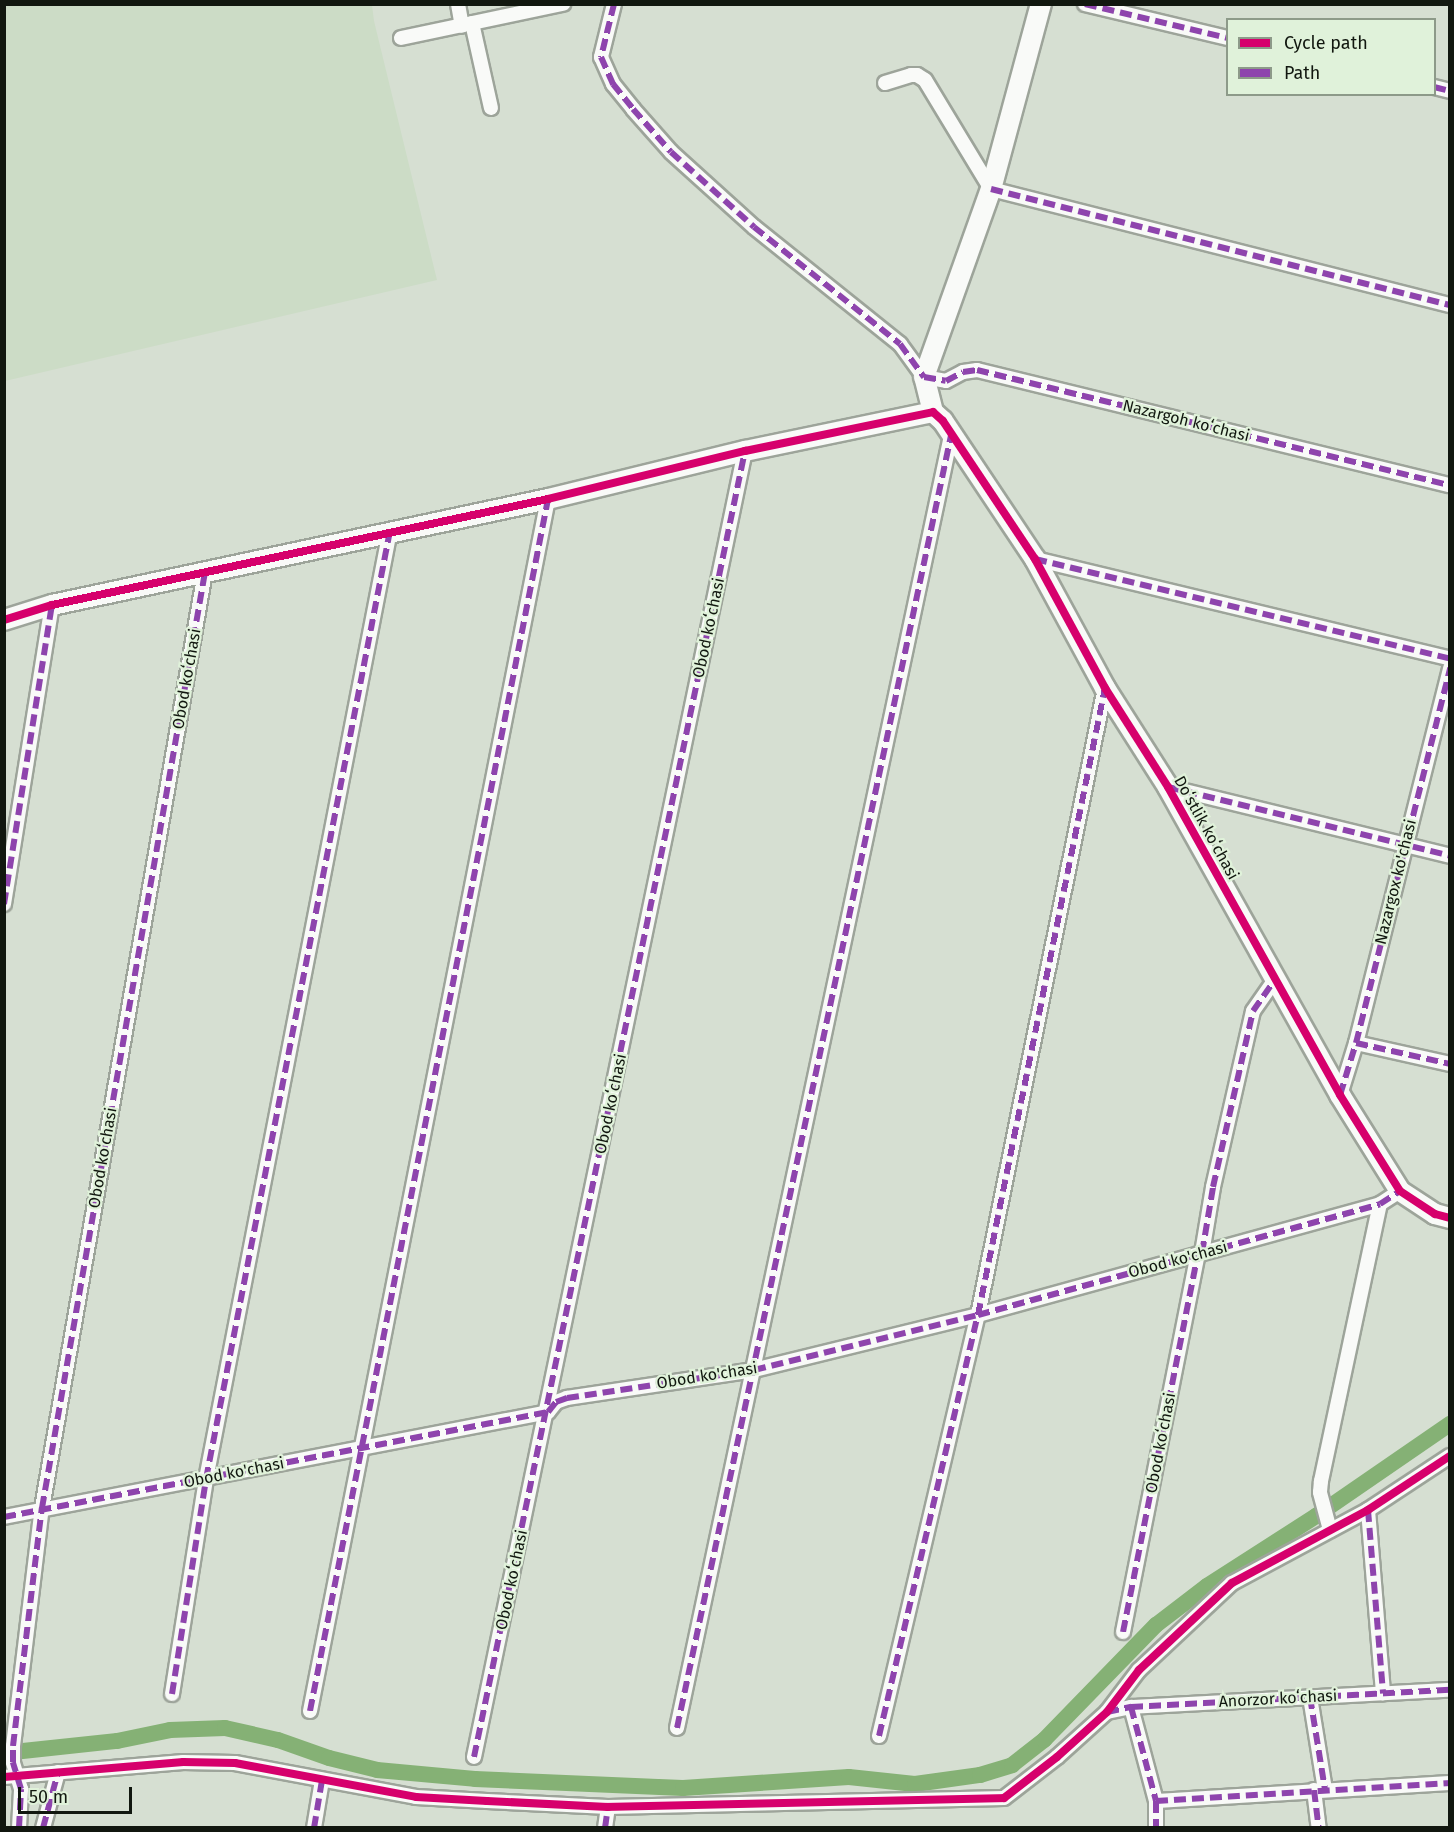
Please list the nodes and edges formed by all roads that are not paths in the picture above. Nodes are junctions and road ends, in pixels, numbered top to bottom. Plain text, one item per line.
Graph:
1 (458, 4) edge
2 (563, 4) edge
3 (614, 4) edge
4 (1041, 4) edge
5 (1085, 4) edge
6 (467, 24) junction
7 (401, 38) dead end
8 (1226, 38) edge
9 (885, 83) dead end
10 (491, 108) dead end
11 (991, 189) junction
12 (1449, 305) edge
13 (924, 377) junction
14 (933, 412) junction
15 (951, 436) junction
16 (745, 452) junction
17 (1449, 485) edge
18 (548, 499) junction
19 (390, 531) junction
20 (1035, 559) junction
21 (205, 572) junction
22 (52, 605) junction
23 (4, 620) edge
24 (1449, 659) edge
25 (1449, 668) edge
26 (1105, 688) junction
27 (1168, 787) junction
28 (1406, 844) junction
29 (1449, 856) edge
30 (4, 904) edge
31 (1275, 980) junction
32 (1356, 1043) junction
33 (1449, 1064) edge
34 (1340, 1095) junction
35 (1400, 1191) junction
36 (1380, 1204) junction
37 (1449, 1218) edge
38 (1200, 1253) junction
39 (978, 1315) junction
40 (754, 1370) junction
41 (548, 1413) junction
42 (363, 1449) junction
43 (1449, 1456) edge
44 (206, 1479) junction
45 (42, 1508) junction
46 (1368, 1510) junction
47 (4, 1517) edge
48 (1330, 1530) junction
49 (1123, 1632) dead end
50 (1449, 1690) edge
51 (1383, 1693) junction
52 (172, 1694) dead end
53 (1310, 1697) junction
54 (1131, 1707) junction
55 (310, 1711) dead end
56 (1107, 1712) junction
57 (677, 1728) dead end
58 (879, 1737) dead end
59 (474, 1757) dead end
60 (58, 1772) junction
61 (11, 1777) edge
62 (322, 1780) junction
63 (1449, 1783) edge
64 (1320, 1790) junction
65 (1156, 1801) junction
66 (608, 1807) junction
67 (19, 1827) edge
68 (43, 1827) edge
69 (315, 1827) edge
70 (606, 1827) edge
71 (1156, 1827) edge
72 (1319, 1827) edge

1 - 6 street
2 - 6 street
3 - 13 street
4 - 11 street
5 - 8 street
6 - 7 street
6 - 10 street
9 - 11 street
11 - 12 street
11 - 13 street
13 - 14 street
13 - 17 street, Nazargoh koʻchasi
14 - 15 street, Doʻstlik koʻchasi
14 - 16 street
15 - 20 street, Doʻstlik koʻchasi
15 - 40 street
16 - 18 street
16 - 41 street, Obod koʻchasi
18 - 19 street
18 - 42 street
19 - 21 street
19 - 44 street
20 - 24 street
20 - 26 street, Doʻstlik koʻchasi
21 - 22 street
21 - 45 street, Obod koʻchasi
22 - 23 street
22 - 30 street
25 - 28 street, Nazargox ko'chasi
26 - 27 street, Doʻstlik koʻchasi
26 - 39 street
27 - 28 street
27 - 31 street, Doʻstlik koʻchasi
28 - 29 street
28 - 32 street, Nazargox ko'chasi
31 - 34 street, Doʻstlik koʻchasi
31 - 38 street, Obod koʻchasi
32 - 33 street
32 - 34 street, Nazargox ko'chasi
34 - 35 street, Doʻstlik koʻchasi
35 - 36 street, Obod ko'chasi
35 - 37 street, Doʻstlik koʻchasi
36 - 38 street, Obod ko'chasi
36 - 48 street
38 - 39 street, Obod ko'chasi
38 - 49 street, Obod koʻchasi
39 - 40 street, Obod ko'chasi
39 - 58 street
40 - 41 street, Obod ko'chasi
40 - 57 street
41 - 42 street, Obod ko'chasi
41 - 59 street, Obod koʻchasi
42 - 44 street, Obod ko'chasi
42 - 55 street
43 - 46 street
44 - 45 street, Obod ko'chasi
44 - 52 street
45 - 47 street, Obod ko'chasi
45 - 61 street, Obod koʻchasi
46 - 48 street
46 - 51 street
48 - 56 street
50 - 51 street, Anorzor koʻchasi
51 - 53 street, Anorzor koʻchasi
53 - 54 street, Anorzor koʻchasi
53 - 64 street
54 - 56 street, Anorzor koʻchasi
54 - 65 street
56 - 66 street
60 - 61 street
60 - 62 street
60 - 68 street
61 - 67 street
62 - 66 street
62 - 69 street
63 - 64 street
64 - 65 street
64 - 72 street
65 - 71 street
66 - 70 street

